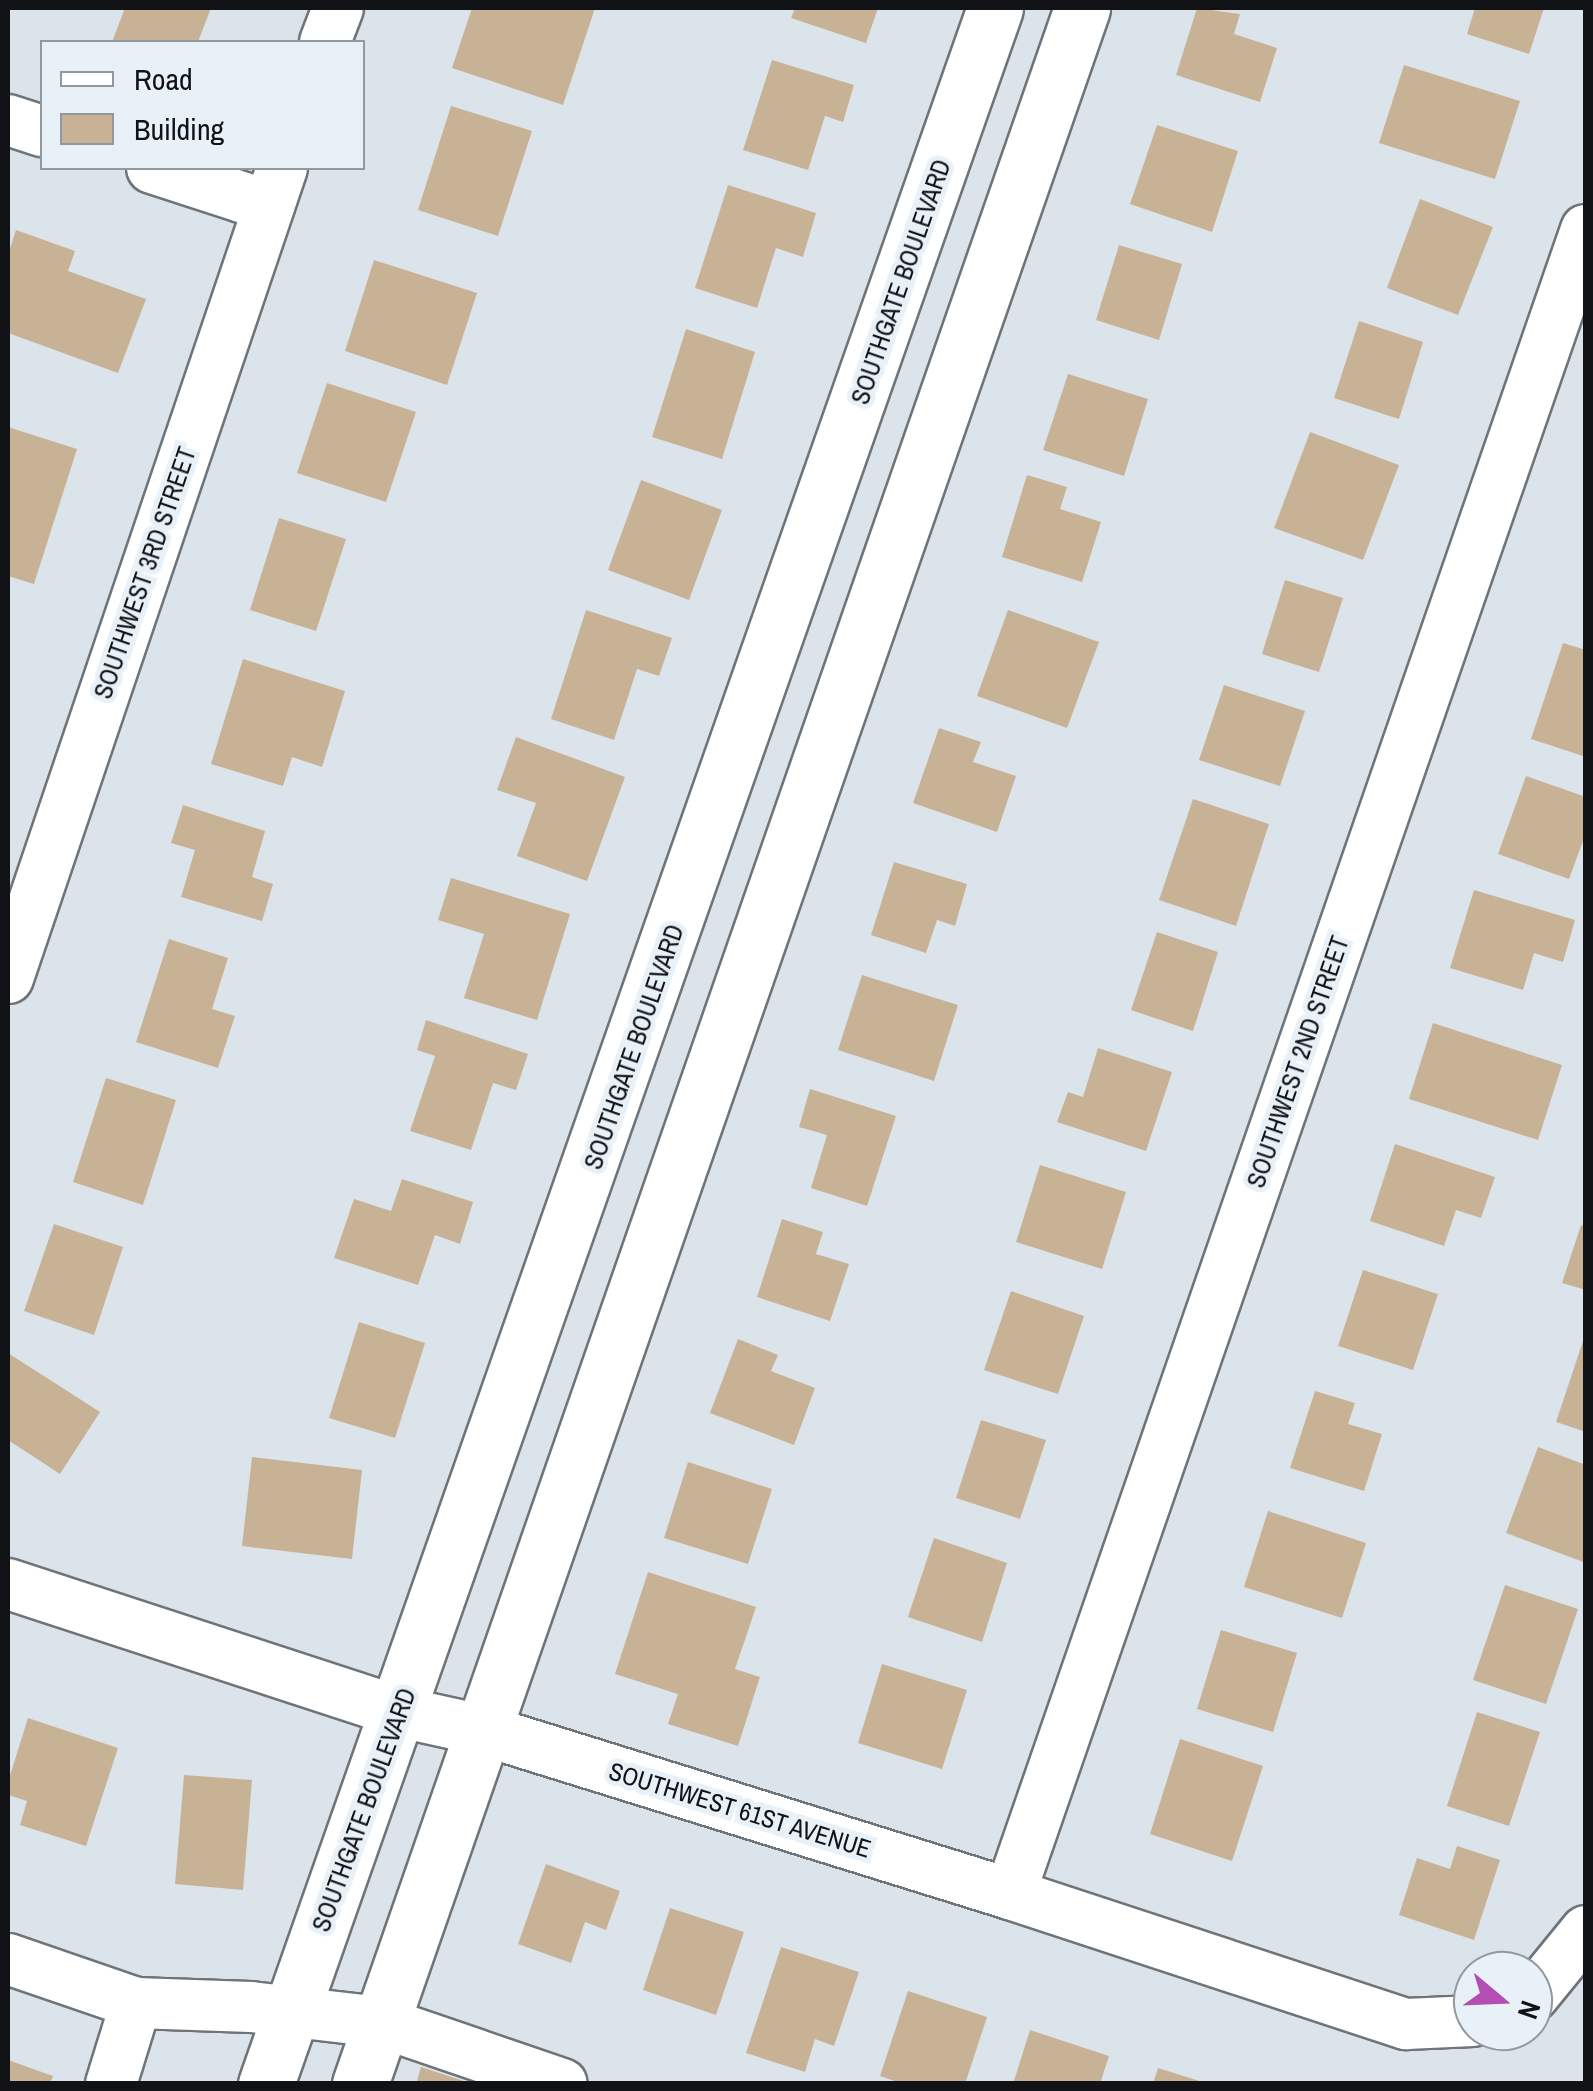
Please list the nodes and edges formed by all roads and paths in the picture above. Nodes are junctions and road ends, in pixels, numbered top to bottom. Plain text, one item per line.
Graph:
1 (338, 8) edge
2 (994, 8) edge
3 (1082, 8) edge
4 (327, 40) edge
5 (8, 120) edge
6 (40, 130) edge
7 (165, 170) edge
8 (275, 187) edge
9 (1586, 230) edge
10 (844, 449) junction
11 (920, 475) junction
12 (8, 978) edge
13 (8, 1584) edge
14 (400, 1712) junction
15 (486, 1731) junction
16 (1010, 1894) junction
17 (1586, 1931) edge
18 (8, 1958) edge
19 (1553, 1973) edge
20 (136, 2003) junction
21 (291, 2010) junction
22 (382, 2022) junction
23 (1453, 2022) edge
24 (110, 2084) edge
25 (266, 2084) edge
26 (360, 2084) edge
27 (562, 2084) edge

1 - 4 street
2 - 10 main road, SOUTHGATE BOULEVARD
3 - 11 main road
5 - 6 street
7 - 8 street
8 - 12 street, SOUTHWEST 3RD STREET
9 - 16 street, SOUTHWEST 2ND STREET
10 - 11 main road
10 - 14 main road, SOUTHGATE BOULEVARD
11 - 15 main road
13 - 14 street, SOUTHWEST 61ST AVENUE
14 - 15 street, SOUTHWEST 61ST AVENUE
14 - 21 main road, SOUTHGATE BOULEVARD
15 - 16 street, SOUTHWEST 61ST AVENUE
15 - 22 main road
16 - 23 street, SOUTHWEST 61ST AVENUE
17 - 19 street
18 - 20 street
20 - 21 street
20 - 24 street
21 - 22 street
21 - 25 main road, SOUTHGATE BOULEVARD
22 - 26 main road
22 - 27 street

